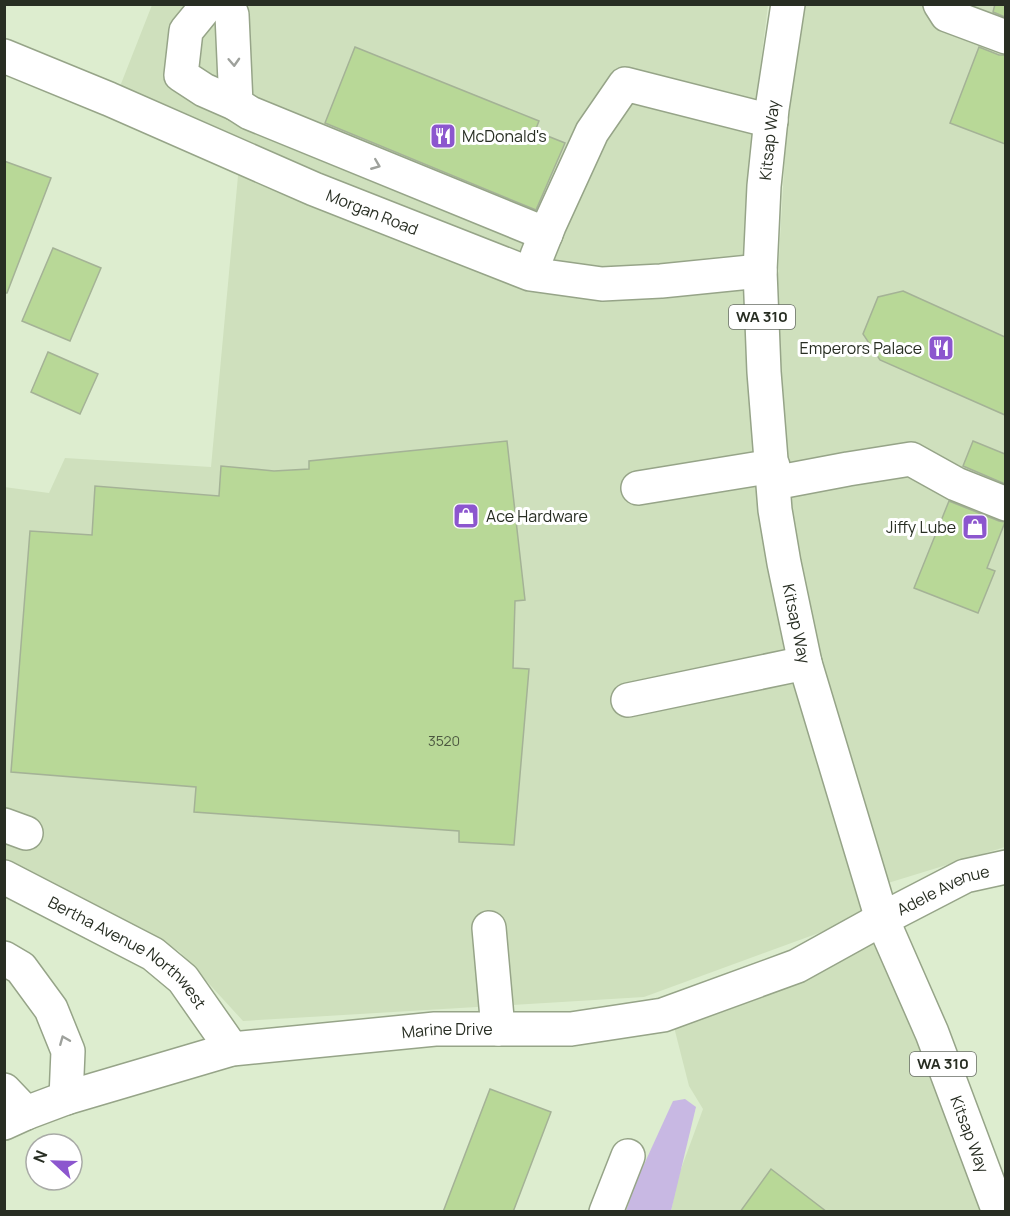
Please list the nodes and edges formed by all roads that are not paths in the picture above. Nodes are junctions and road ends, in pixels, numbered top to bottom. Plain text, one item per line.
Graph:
1 (210, 4) edge
2 (228, 4) edge
3 (788, 4) edge
4 (940, 4) edge
5 (1005, 37) edge
6 (4, 56) edge
7 (236, 104) junction
8 (771, 121) junction
9 (546, 234) junction
10 (760, 271) junction
11 (530, 274) junction
12 (773, 475) junction
13 (638, 489) dead end
14 (1005, 504) edge
15 (805, 663) junction
16 (628, 700) dead end
17 (1005, 867) edge
18 (4, 877) edge
19 (882, 918) junction
20 (489, 928) dead end
21 (4, 958) edge
22 (498, 1029) junction
23 (232, 1049) junction
24 (66, 1098) junction
25 (12, 1109) edge
26 (628, 1156) dead end
27 (606, 1212) edge
28 (999, 1212) edge

1 - 7 street
2 -> 7 street
3 - 8 street, Kitsap Way / WA 310
4 - 5 street
6 - 11 street, Morgan Road
7 -> 9 street
8 - 9 street
8 - 10 street, Kitsap Way / WA 310
9 - 11 street
10 - 11 street, Morgan Road
10 - 12 street, Kitsap Way / WA 310
12 - 13 street
12 - 14 street
12 - 15 street, Kitsap Way / WA 310
15 - 16 street
15 - 19 street, Kitsap Way / WA 310
17 - 19 street, Adele Avenue
18 - 23 street, Bertha Avenue Northwest
19 - 22 street, Marine Drive
19 - 28 street, Kitsap Way / WA 310
20 - 22 street
24 -> 21 street
22 - 23 street, Marine Drive
23 - 24 street, Marine Drive
24 - 25 street, Marine Drive
26 - 27 street

